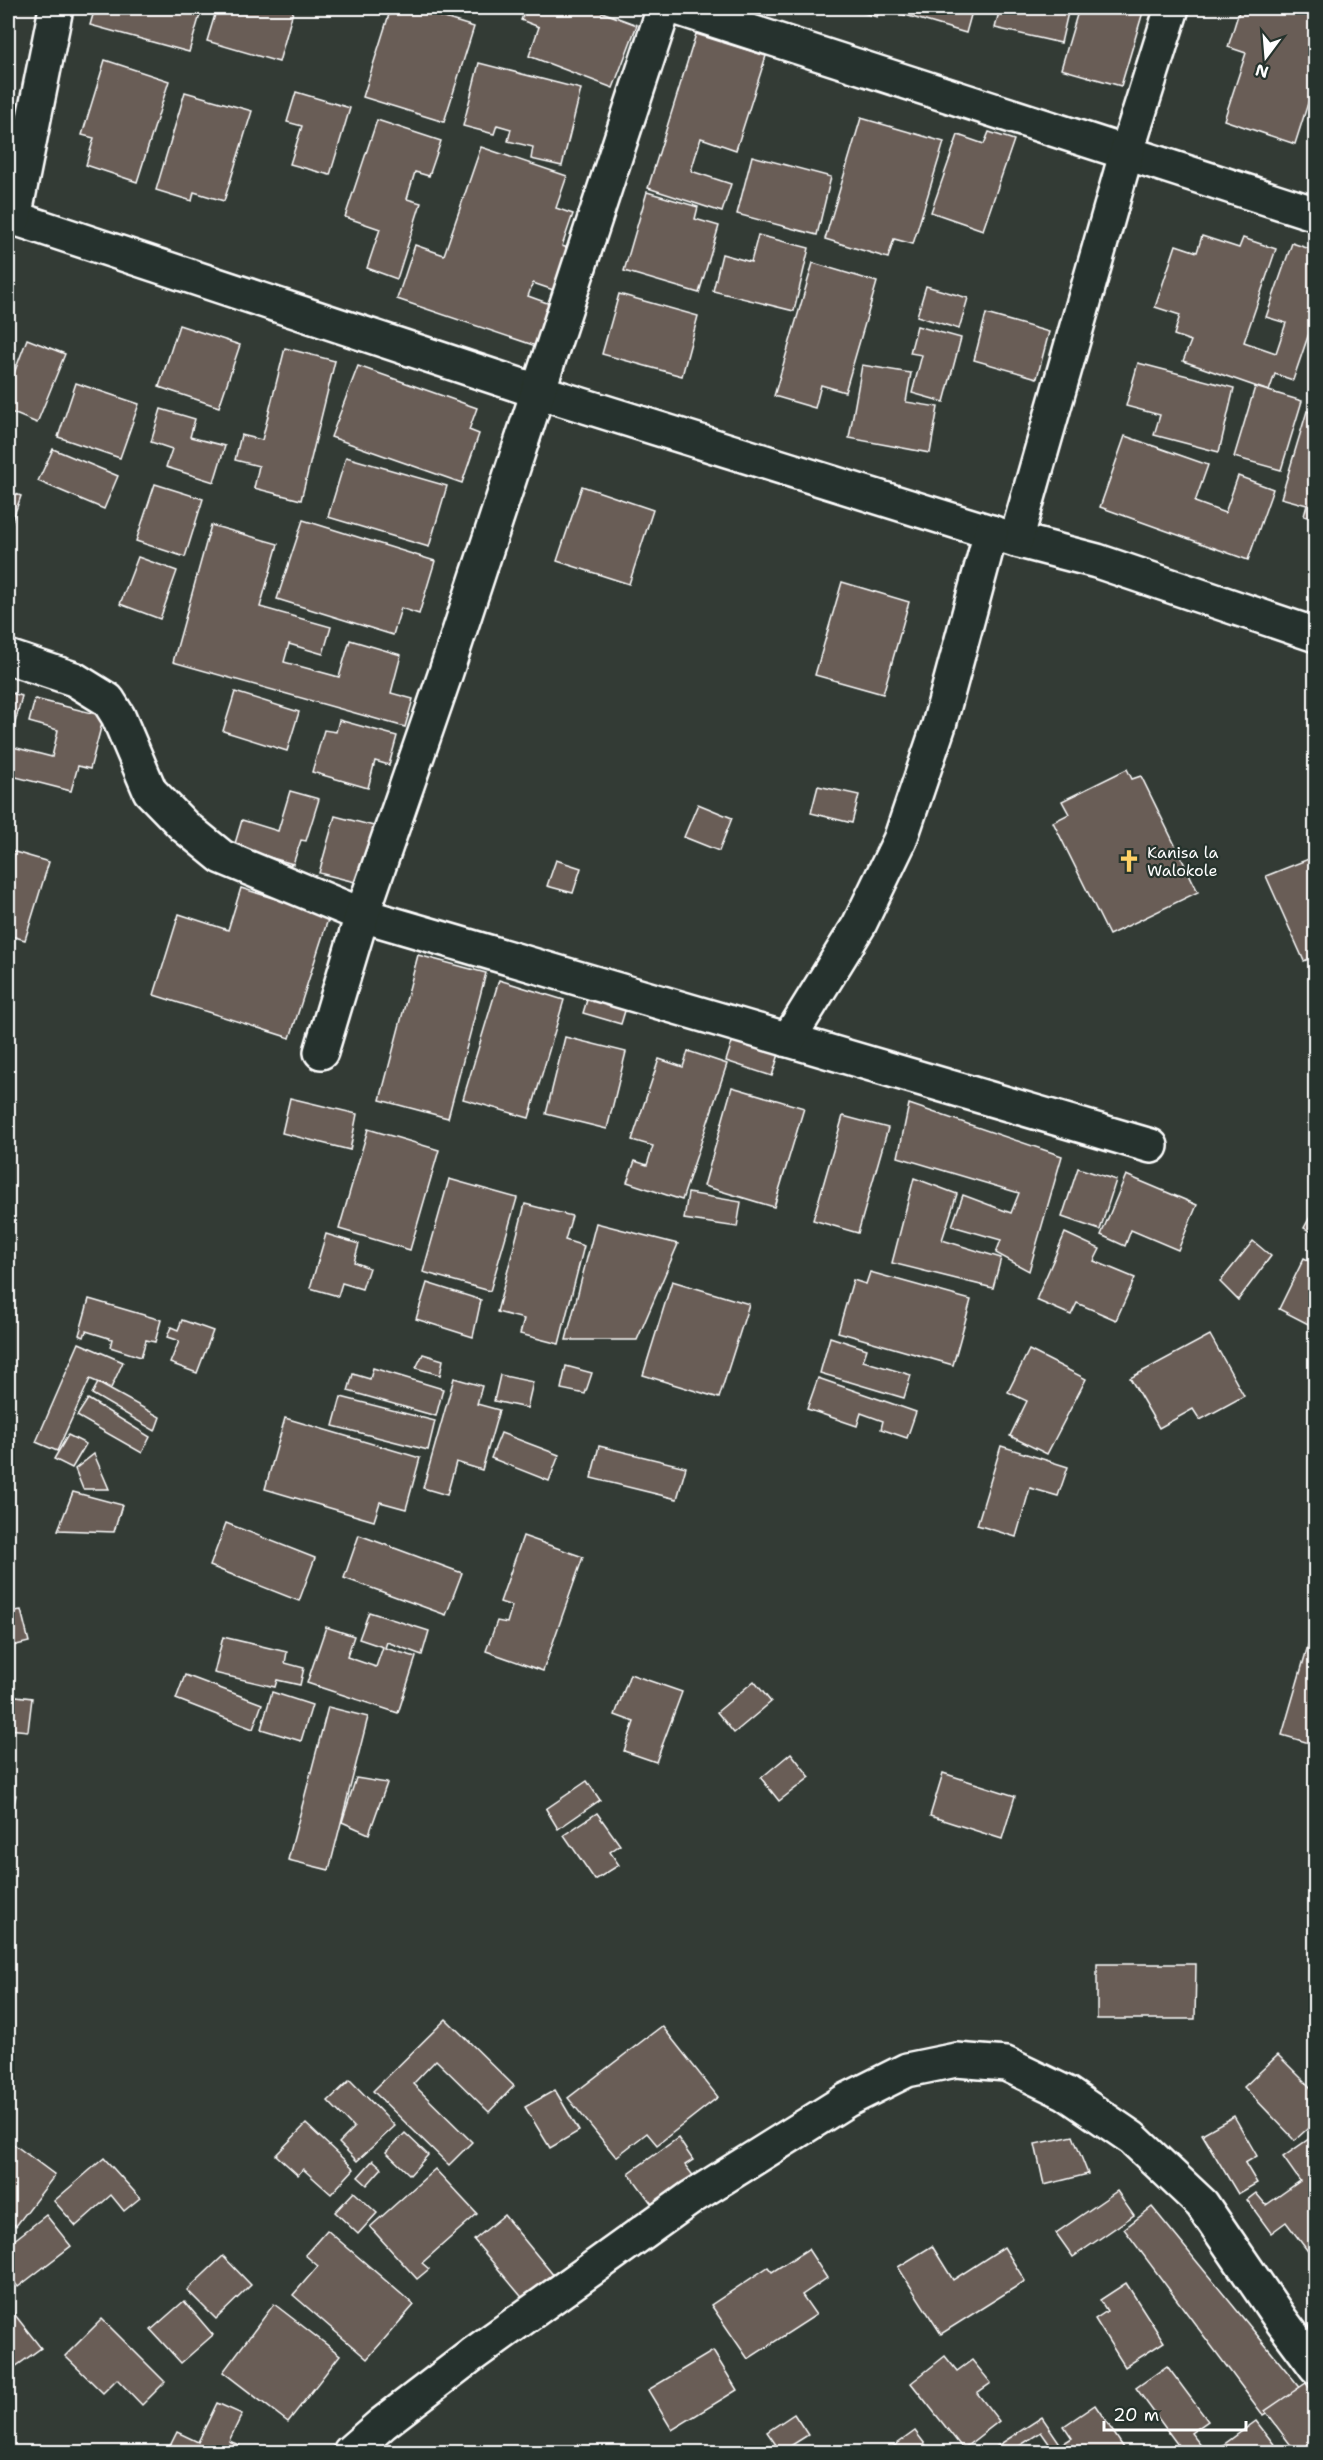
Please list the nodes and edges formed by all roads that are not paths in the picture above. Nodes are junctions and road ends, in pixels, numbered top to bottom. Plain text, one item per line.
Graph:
1 (56, 8) edge
2 (664, 8) edge
3 (677, 8) edge
4 (1172, 8) edge
5 (1126, 152) junction
6 (1316, 214) edge
7 (11, 217) edge
8 (537, 392) junction
9 (1003, 536) junction
10 (1316, 635) edge
11 (8, 657) edge
12 (362, 915) junction
13 (788, 1040) junction
14 (321, 1052) dead end
15 (1151, 1146) dead end
16 (1316, 2367) edge
17 (350, 2452) edge

1 - 7 street
2 - 8 street
3 - 5 street
4 - 5 street
5 - 6 street
5 - 9 street
7 - 8 street
8 - 9 street
8 - 12 street
9 - 10 street
9 - 13 street
11 - 12 street
12 - 13 street
12 - 14 street
13 - 15 street
16 - 17 street

